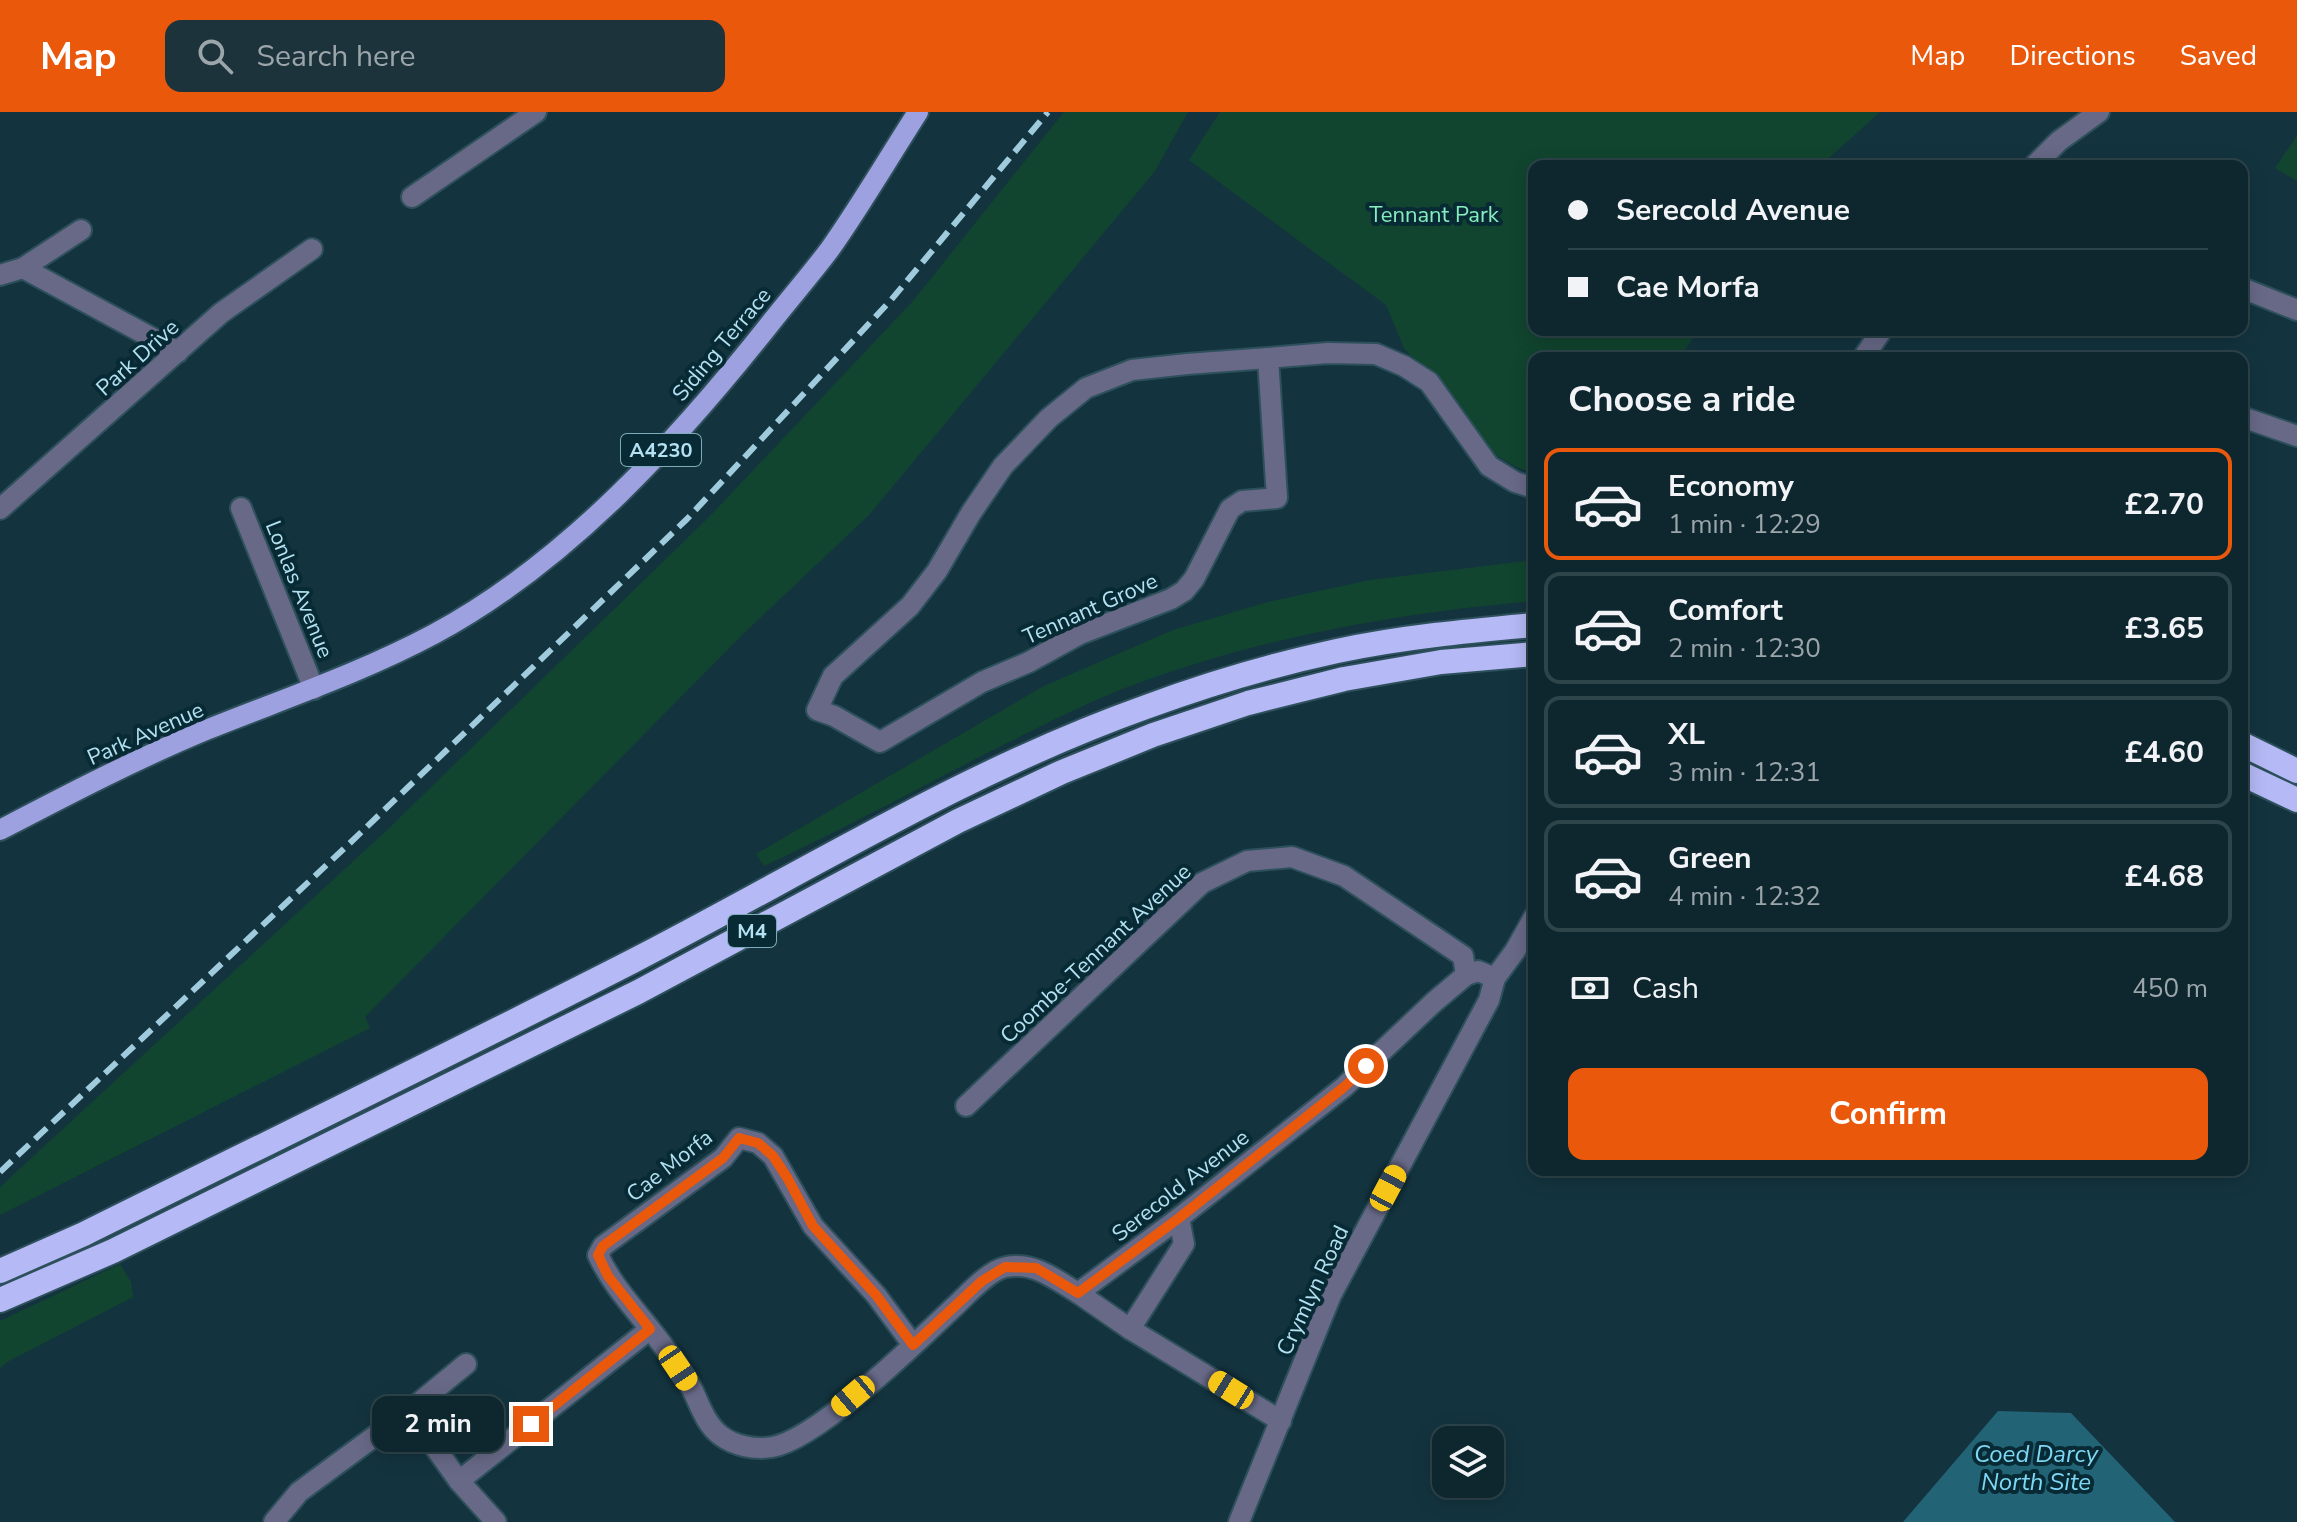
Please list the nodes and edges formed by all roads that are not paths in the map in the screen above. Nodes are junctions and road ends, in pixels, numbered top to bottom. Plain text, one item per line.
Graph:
1 (536, 112) edge
2 (918, 112) edge
3 (2099, 112) edge
4 (2040, 160) edge
5 (412, 197) dead end
6 (81, 230) dead end
7 (312, 249) dead end
8 (23, 268) junction
9 (0, 275) edge
10 (2248, 290) edge
11 (2297, 310) edge
12 (178, 352) junction
13 (1268, 358) junction
14 (2248, 419) edge
15 (2297, 436) edge
16 (1528, 486) edge
17 (241, 508) dead end
18 (0, 509) edge
19 (1528, 626) edge
20 (1528, 655) edge
21 (314, 689) junction
22 (2248, 747) edge
23 (2297, 771) edge
24 (2248, 777) edge
25 (2297, 800) edge
26 (0, 830) edge
27 (1528, 928) edge
28 (1466, 975) junction
29 (1495, 978) junction
30 (966, 1106) dead end
31 (1179, 1218) junction
32 (0, 1271) edge
33 (1078, 1293) junction
34 (0, 1300) edge
35 (650, 1329) junction
36 (1130, 1329) junction
37 (913, 1345) junction
38 (466, 1364) dead end
39 (409, 1411) junction
40 (1281, 1421) junction
41 (459, 1481) junction
42 (274, 1522) edge
43 (496, 1522) edge
44 (1239, 1522) edge

1 - 5 street
2 - 21 main road, Siding Terrace / A4230
3 - 4 street
6 - 8 street
7 - 12 street, Park Drive
8 - 9 street
8 - 12 street
10 - 11 street
12 - 18 street, Park Drive
13 - 13 street, Tennant Grove
13 - 16 street
14 - 15 street
17 - 21 street, Lonlas Avenue
19 - 32 highway, M4
20 - 34 highway, M4
21 - 26 main road, Park Avenue / A4230
22 - 23 highway
24 - 25 highway
27 - 29 street, Crymlyn Road
28 - 29 street
28 - 30 street, Coombe-Tennant Avenue
28 - 31 street, Serecold Avenue
29 - 40 street, Crymlyn Road
31 - 33 street, Serecold Avenue
31 - 36 street
33 - 36 street
33 - 37 street, Cae Morfa
35 - 37 street, Cae Morfa
35 - 37 street, Cae Morfa
35 - 41 street
36 - 40 street
38 - 39 street
39 - 41 street
39 - 42 street
40 - 44 street, Crymlyn Road
41 - 43 street

